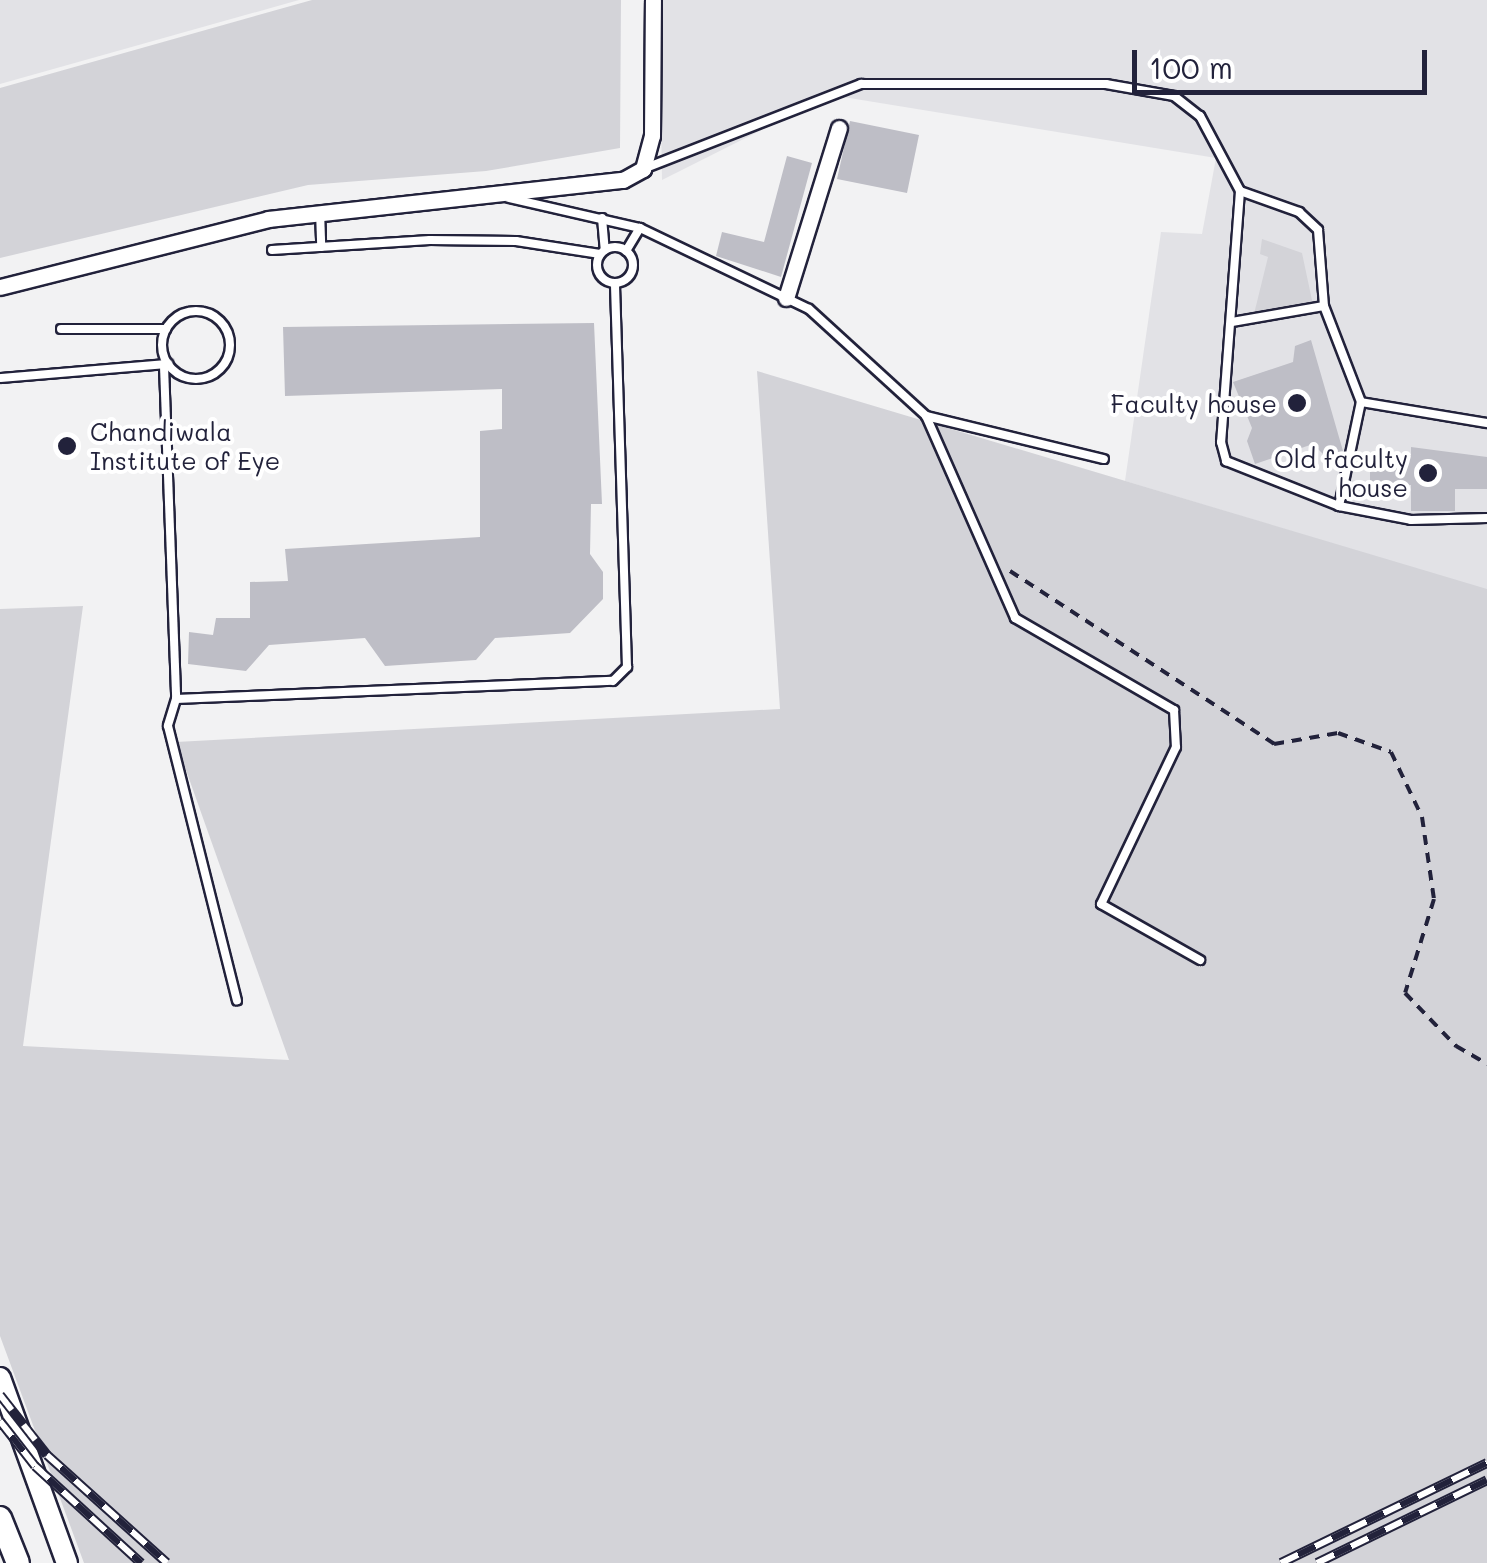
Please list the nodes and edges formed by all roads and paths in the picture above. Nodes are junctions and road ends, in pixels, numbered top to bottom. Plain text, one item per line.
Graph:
1 (652, 0) edge
2 (838, 128) dead end
3 (642, 168) junction
4 (1240, 192) junction
5 (490, 194) junction
6 (320, 211) junction
7 (602, 218) junction
8 (640, 228) junction
9 (320, 247) junction
10 (272, 250) dead end
11 (626, 251) junction
12 (603, 252) junction
13 (615, 284) junction
14 (0, 287) edge
15 (786, 298) junction
16 (1324, 306) junction
17 (1232, 322) junction
18 (61, 328) dead end
19 (166, 329) junction
20 (166, 365) junction
21 (0, 378) edge
22 (1361, 402) junction
23 (926, 416) junction
24 (1487, 423) edge
25 (1104, 458) dead end
26 (1339, 506) junction
27 (1487, 518) edge
28 (982, 553) junction
29 (176, 699) junction
30 (1200, 960) dead end
31 (237, 1000) dead end
32 (1487, 1064) edge
33 (0, 1378) edge
34 (0, 1518) edge
35 (18, 1563) edge
36 (67, 1563) edge

1 - 3 street
2 - 15 street
3 - 4 lane
3 - 5 street
4 - 16 lane
4 - 17 lane
5 - 6 street
5 - 7 lane
6 - 9 lane
6 - 14 street
7 - 8 lane
7 - 12 lane
8 - 11 lane
8 - 15 lane
9 - 10 lane
9 - 12 lane
11 - 12 lane
11 - 13 lane
12 - 13 lane
13 - 29 lane
15 - 23 lane
16 - 17 lane
16 - 22 lane
17 - 26 lane
18 - 19 lane
19 - 20 lane
19 - 20 lane
20 - 21 lane
20 - 29 lane
22 - 24 lane
22 - 26 lane
23 - 25 lane
23 - 28 lane
26 - 27 lane
28 - 30 lane
28 - 32 path
29 - 31 lane
33 - 36 street
34 - 35 main road

